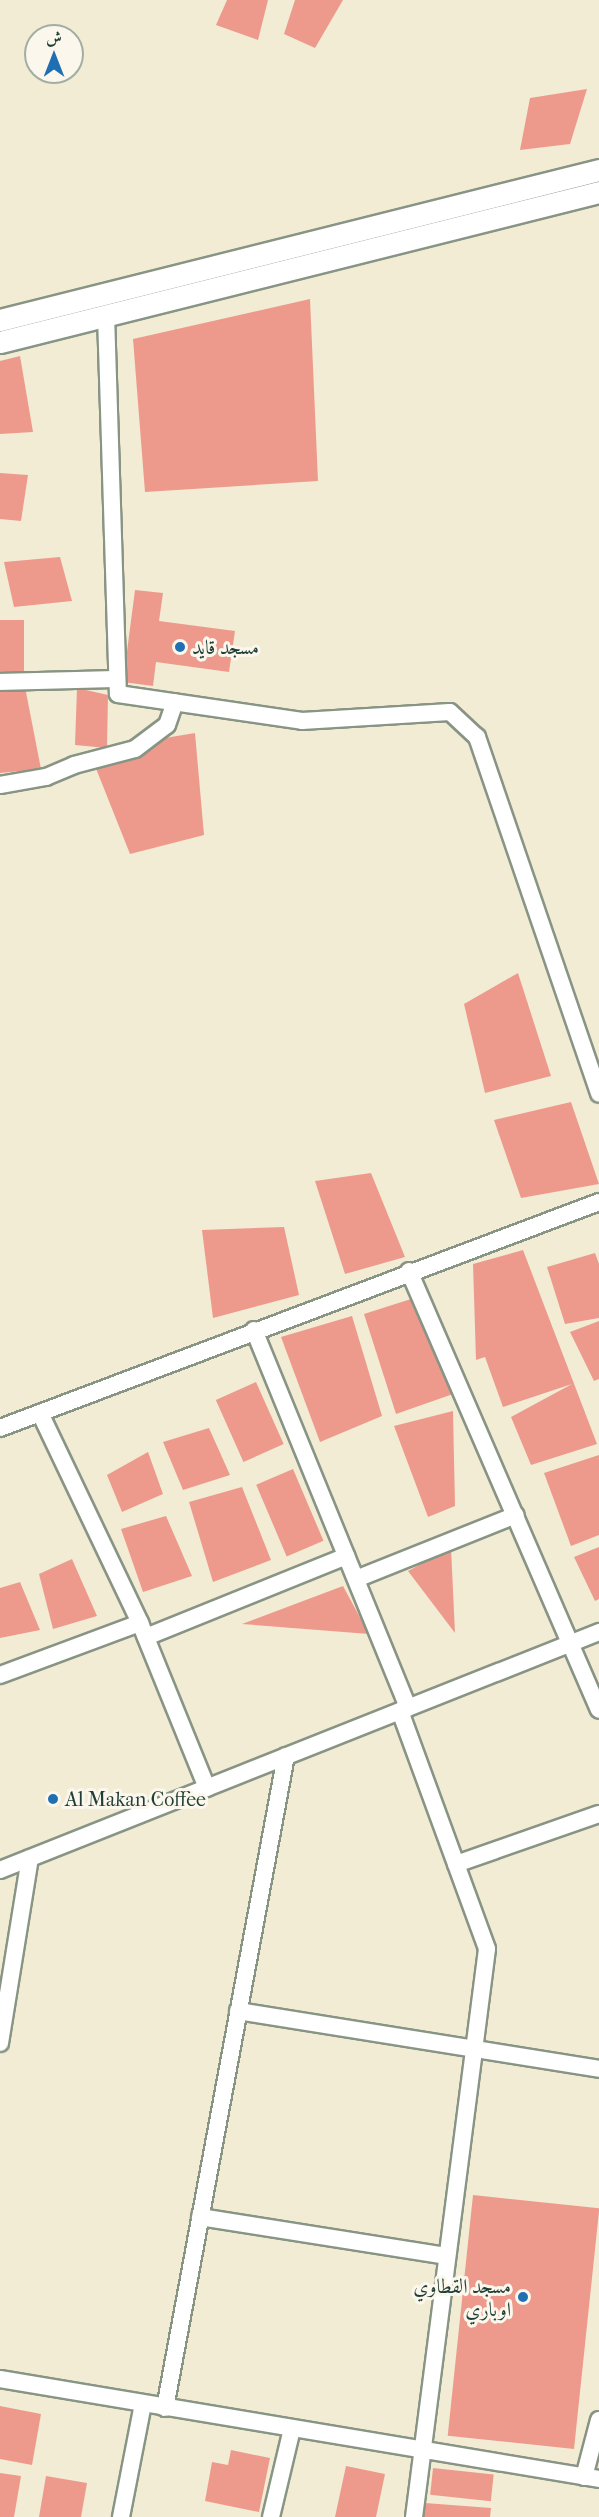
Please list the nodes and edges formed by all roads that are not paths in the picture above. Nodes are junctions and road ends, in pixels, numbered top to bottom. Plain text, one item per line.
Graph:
1 (599, 170) edge
2 (599, 192) edge
3 (106, 315) junction
4 (0, 320) edge
5 (0, 342) edge
6 (117, 679) junction
7 (0, 682) edge
8 (175, 702) junction
9 (0, 785) edge
10 (599, 1094) edge
11 (599, 1202) edge
12 (409, 1271) junction
13 (254, 1330) junction
14 (40, 1413) junction
15 (0, 1428) edge
16 (516, 1515) junction
17 (346, 1556) junction
18 (356, 1579) junction
19 (143, 1630) junction
20 (599, 1632) edge
21 (572, 1643) junction
22 (0, 1676) edge
23 (404, 1710) junction
24 (599, 1710) edge
25 (285, 1756) junction
26 (207, 1788) junction
27 (599, 1814) edge
28 (30, 1858) junction
29 (456, 1864) junction
30 (0, 1870) edge
31 (238, 2011) junction
32 (0, 2043) edge
33 (474, 2049) junction
34 (599, 2069) edge
35 (200, 2217) junction
36 (446, 2256) junction
37 (0, 2379) edge
38 (143, 2404) junction
39 (165, 2408) junction
40 (599, 2420) edge
41 (292, 2429) junction
42 (420, 2451) junction
43 (591, 2478) edge
44 (121, 2517) edge
45 (271, 2517) edge
46 (414, 2517) edge

1 - 4 street
2 - 3 street
3 - 5 street
3 - 6 street
6 - 7 street
6 - 8 street
8 - 9 street
8 - 10 street
11 - 12 street
12 - 13 street
12 - 16 street
13 - 14 street
13 - 17 street
14 - 15 street
14 - 19 street
16 - 18 street
16 - 21 street
17 - 18 street
17 - 19 street
18 - 23 street
19 - 22 street
19 - 26 street
20 - 21 street
21 - 23 street
21 - 24 street
23 - 25 street
23 - 29 street
25 - 26 street
25 - 31 street
26 - 28 street
27 - 29 street
28 - 30 street
28 - 32 street
29 - 33 street
31 - 33 street
31 - 35 street
33 - 34 street
33 - 36 street
35 - 36 street
35 - 39 street
36 - 42 street
37 - 38 street
38 - 39 street
38 - 44 street
39 - 41 street
40 - 43 street
41 - 42 street
41 - 45 street
42 - 43 street
42 - 46 street

